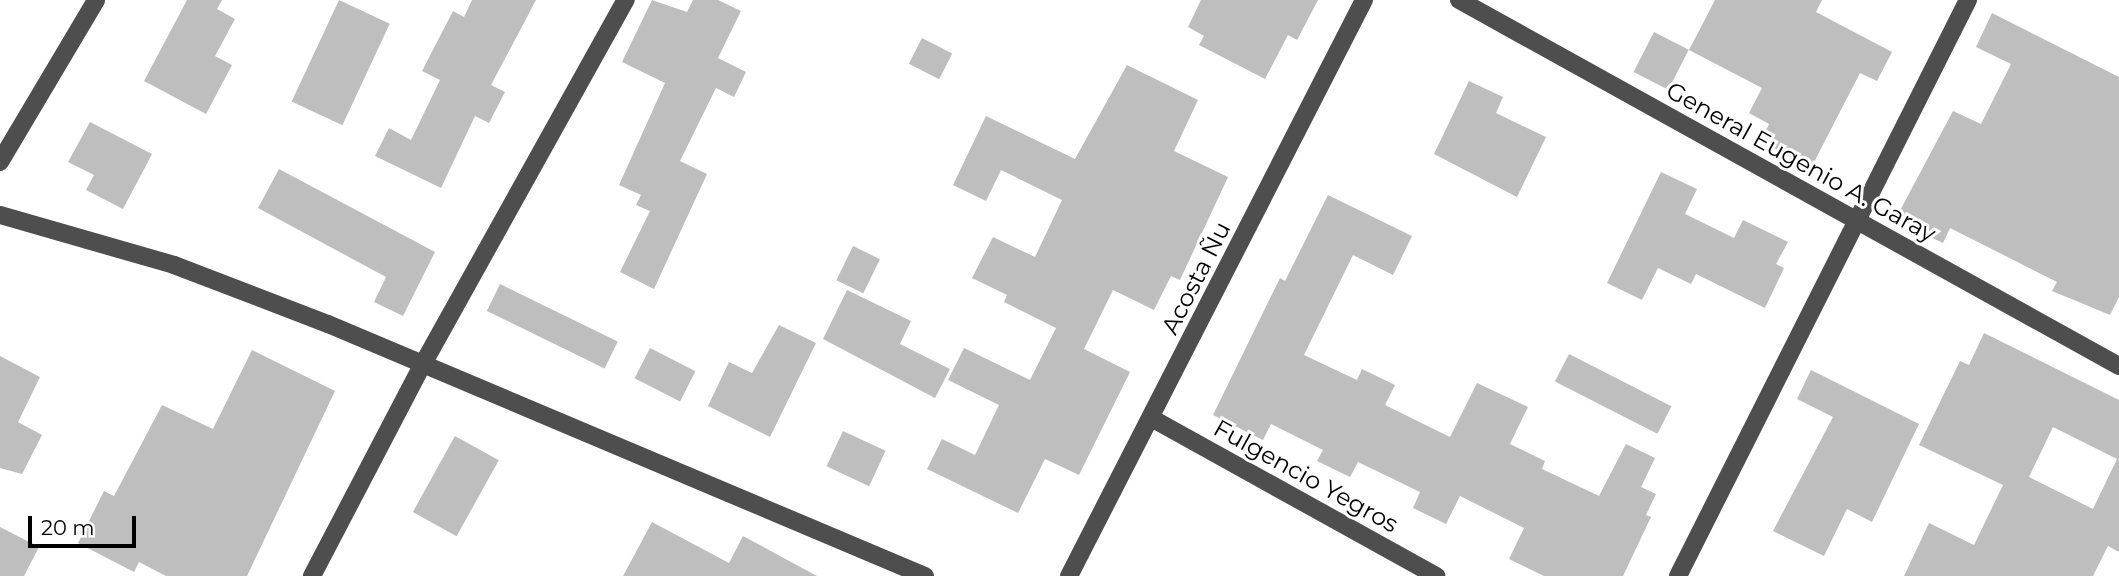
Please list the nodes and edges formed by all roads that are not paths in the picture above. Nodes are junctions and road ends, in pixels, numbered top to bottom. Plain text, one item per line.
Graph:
1 (96, 0) edge
2 (626, 0) edge
3 (1364, 0) edge
4 (1459, 0) edge
5 (1968, 0) edge
6 (0, 162) edge
7 (0, 215) edge
8 (1856, 221) junction
9 (423, 364) junction
10 (2119, 366) edge
11 (1153, 419) junction
12 (312, 576) edge
13 (925, 576) edge
14 (1069, 576) edge
15 (1436, 576) edge
16 (1678, 576) edge

1 - 6 street
2 - 9 street
3 - 11 street, Acosta Ñu
4 - 8 street, General Eugenio A. Garay
5 - 8 street
7 - 9 street
8 - 10 street, General Eugenio A. Garay
8 - 16 street
9 - 12 street
9 - 13 street
11 - 14 street, Acosta Ñu
11 - 15 street, Fulgencio Yegros

